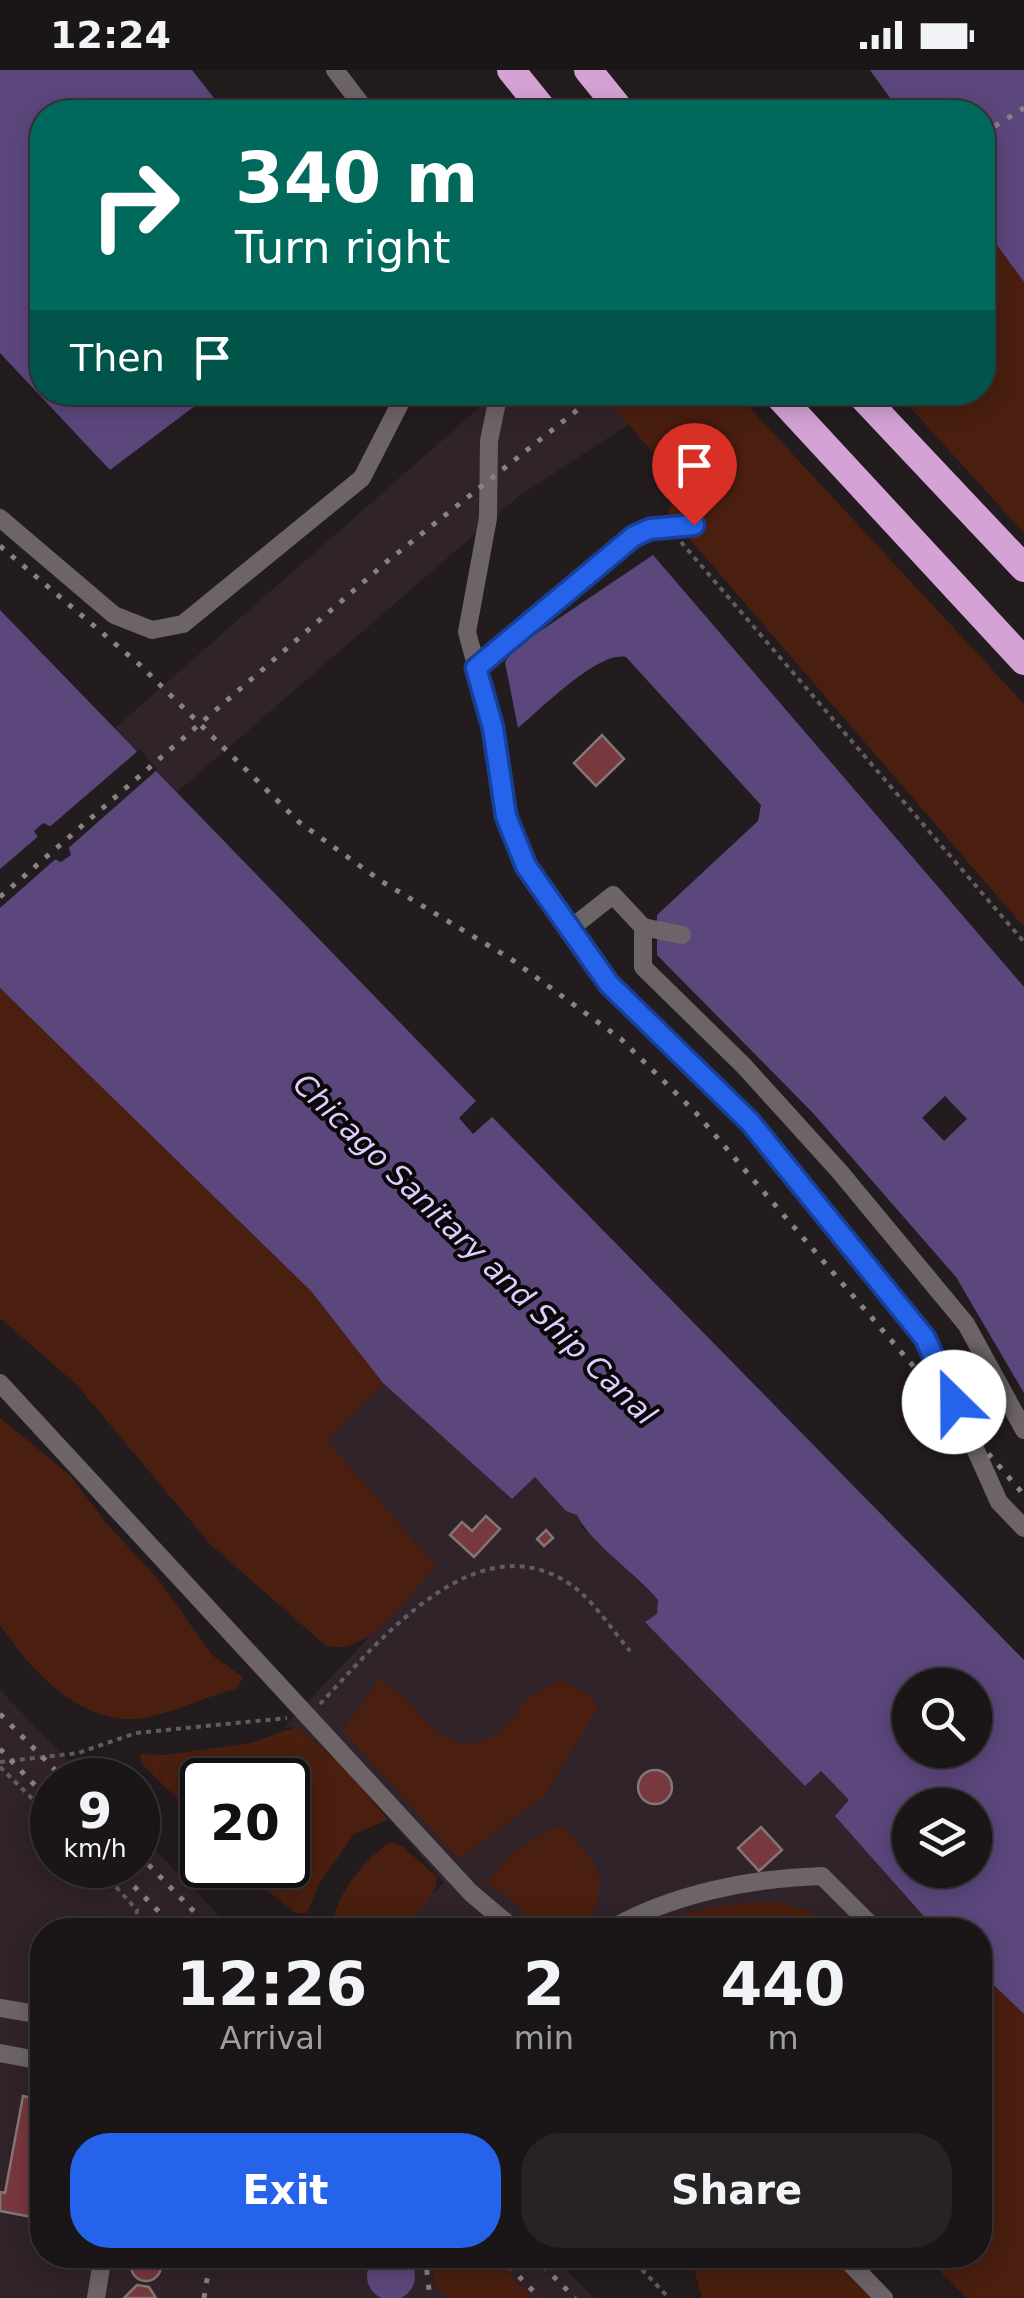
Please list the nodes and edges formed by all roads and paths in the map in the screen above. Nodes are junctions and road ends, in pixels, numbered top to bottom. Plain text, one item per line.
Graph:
1 (334, 70) edge
2 (511, 70) edge
3 (588, 70) edge
4 (357, 100) edge
5 (535, 100) edge
6 (612, 100) edge
7 (399, 405) edge
8 (496, 405) edge
9 (786, 405) edge
10 (870, 405) edge
11 (0, 518) edge
12 (694, 525) dead end
13 (668, 527) junction
14 (1024, 568) edge
15 (1024, 661) edge
16 (476, 668) junction
17 (643, 927) junction
18 (570, 929) junction
19 (682, 935) dead end
20 (1024, 942) edge
21 (0, 1383) edge
22 (1024, 1430) edge
23 (1024, 1528) edge
24 (630, 1651) dead end
25 (307, 1718) junction
26 (0, 1765) edge
27 (30, 1796) edge
28 (117, 1888) edge
29 (136, 1918) edge
30 (501, 1918) edge
31 (630, 1918) edge
32 (864, 1918) edge
33 (0, 2008) edge
34 (30, 2014) edge
35 (0, 2054) edge
36 (30, 2059) edge
37 (101, 2268) edge
38 (640, 2268) edge
39 (645, 2268) edge
40 (855, 2268) edge
41 (643, 2271) junction
42 (96, 2298) edge
43 (669, 2298) edge
44 (884, 2298) edge

1 - 4 street
2 - 5 highway
3 - 6 highway
7 - 11 street
8 - 16 street
9 - 15 highway
10 - 14 highway
12 - 13 street
13 - 16 street
13 - 20 path
16 - 18 street
17 - 18 street
17 - 19 street
17 - 22 street
18 - 23 street
21 - 25 street
24 - 25 path
25 - 26 path
25 - 30 street
26 - 27 path
28 - 29 path
31 - 32 street
33 - 34 street
35 - 36 street
37 - 42 street
38 - 41 path
39 - 41 path
40 - 44 street
41 - 43 path

